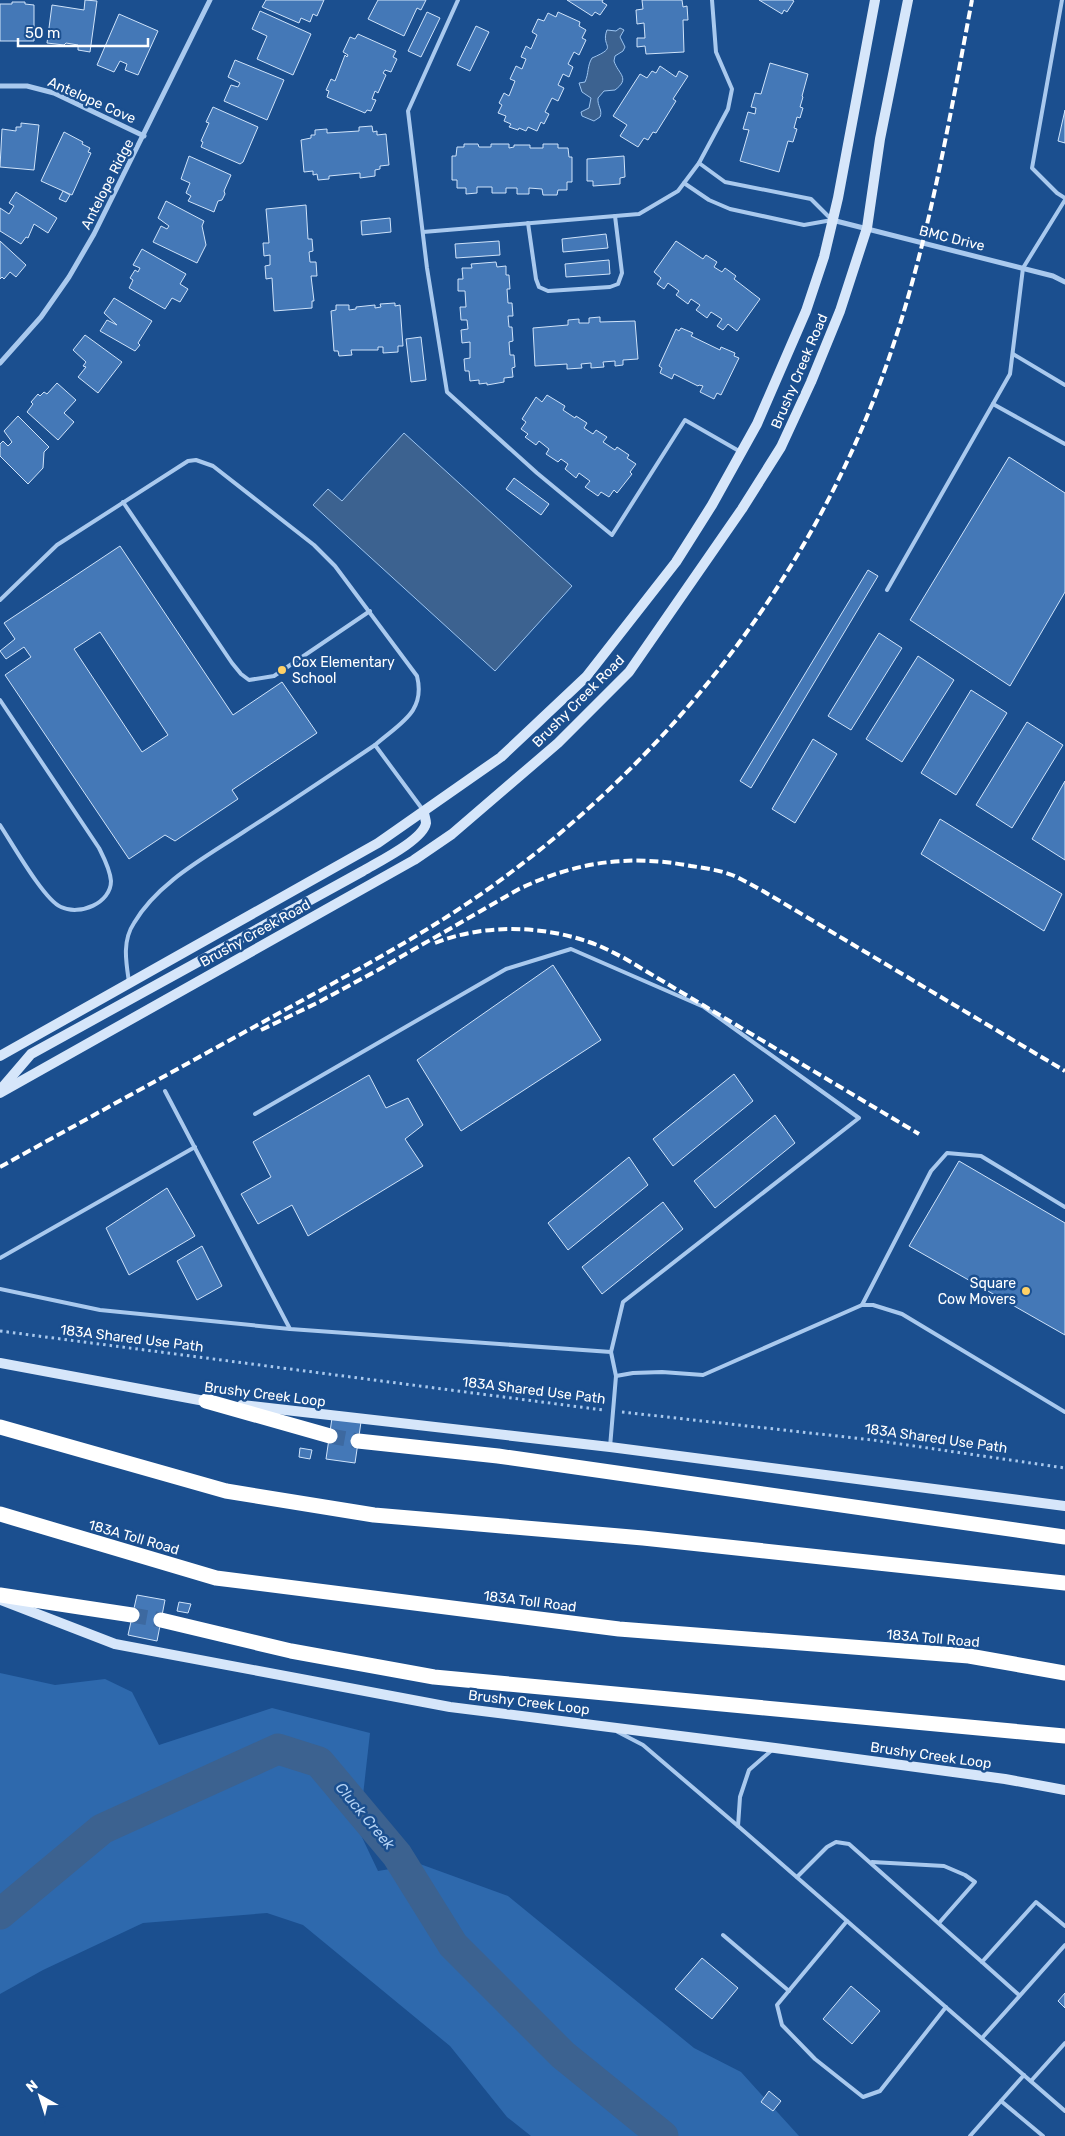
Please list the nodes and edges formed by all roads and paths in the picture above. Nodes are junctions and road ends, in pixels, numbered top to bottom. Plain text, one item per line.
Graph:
1 (210, 0) edge
2 (458, 0) edge
3 (712, 0) edge
4 (875, 0) edge
5 (908, 0) edge
6 (1062, 0) edge
7 (0, 86) edge
8 (144, 136) junction
9 (699, 163) junction
10 (684, 183) junction
11 (1065, 199) edge
12 (615, 216) junction
13 (832, 220) junction
14 (528, 223) junction
15 (867, 228) junction
16 (423, 232) junction
17 (1024, 268) junction
18 (1065, 282) edge
19 (1012, 354) junction
20 (0, 363) edge
21 (1065, 385) edge
22 (993, 404) junction
23 (1065, 444) edge
24 (742, 452) junction
25 (123, 502) junction
26 (888, 590) dead end
27 (0, 600) edge
28 (370, 611) junction
29 (0, 700) edge
30 (376, 745) junction
31 (424, 812) junction
32 (0, 824) edge
33 (129, 982) junction
34 (0, 1056) edge
35 (0, 1091) edge
36 (165, 1091) dead end
37 (255, 1114) dead end
38 (195, 1147) junction
39 (1065, 1206) edge
40 (0, 1258) edge
41 (0, 1289) edge
42 (862, 1305) junction
43 (290, 1329) junction
44 (0, 1331) edge
45 (611, 1352) junction
46 (0, 1363) edge
47 (616, 1376) junction
48 (206, 1401) junction
49 (613, 1412) junction
50 (1065, 1412) edge
51 (0, 1427) edge
52 (330, 1436) tunnel mouth
53 (358, 1441) tunnel mouth
54 (610, 1447) junction
55 (1065, 1468) edge
56 (1065, 1506) edge
57 (0, 1514) edge
58 (1065, 1536) edge
59 (1065, 1583) edge
60 (0, 1595) edge
61 (0, 1600) edge
62 (132, 1615) tunnel mouth
63 (161, 1620) tunnel mouth
64 (1065, 1673) edge
65 (605, 1725) junction
66 (1065, 1736) edge
67 (775, 1748) junction
68 (1065, 1790) edge
69 (738, 1826) junction
70 (872, 1862) junction
71 (797, 1877) junction
72 (847, 1921) junction
73 (939, 1923) junction
74 (1065, 1926) edge
75 (723, 1935) dead end
76 (1065, 1945) edge
77 (982, 1962) junction
78 (789, 1991) junction
79 (1019, 1995) junction
80 (946, 2007) junction
81 (982, 2038) junction
82 (1065, 2042) edge
83 (1024, 2075) junction
84 (1031, 2081) junction
85 (1001, 2101) junction
86 (1065, 2111) edge
87 (970, 2136) edge
88 (1043, 2136) edge

1 - 8 street, Antelope Ridge
2 - 16 lane
3 - 9 lane
4 - 13 main road, Brushy Creek Road
5 - 15 main road, Brushy Creek Road
6 - 11 lane
7 - 8 street, Antelope Cove
8 - 20 street, Antelope Ridge
9 - 10 lane
9 - 13 lane
10 - 12 lane
10 - 13 lane
11 - 17 lane
12 - 14 lane
12 - 14 lane
13 - 15 street, BMC Drive
13 - 24 main road, Brushy Creek Road
14 - 16 lane
15 - 17 street, BMC Drive
15 - 35 main road, Brushy Creek Road
16 - 24 lane
17 - 18 street, BMC Drive
17 - 19 lane
19 - 21 lane
19 - 22 lane
22 - 23 lane
22 - 26 lane
24 - 31 main road, Brushy Creek Road
25 - 27 lane
25 - 28 lane
25 - 28 lane
28 - 30 lane
29 - 32 lane
30 - 31 lane
30 - 33 lane
31 - 33 main road, Brushy Creek Road
31 - 35 main road
33 - 34 main road, Brushy Creek Road
36 - 38 lane
37 - 45 lane
38 - 40 lane
38 - 43 lane
39 - 42 lane
41 - 43 lane
42 - 47 lane
42 - 50 lane
43 - 45 lane
44 - 49 path, 183A Shared Use Path
45 - 47 lane
46 - 48 main road, Brushy Creek Loop
47 - 49 lane
48 - 52 highway
48 - 54 main road, Brushy Creek Loop
49 - 54 lane
49 - 55 path, 183A Shared Use Path
51 - 59 highway
53 - 58 highway
54 - 56 main road, Brushy Creek Loop
57 - 64 highway, 183A Toll Road
60 - 62 highway
61 - 65 main road, Brushy Creek Loop
63 - 66 highway
65 - 67 main road, Brushy Creek Loop
65 - 69 lane
67 - 68 main road, Brushy Creek Loop
67 - 69 lane
69 - 71 lane
70 - 71 lane
70 - 73 lane
70 - 73 lane
71 - 72 lane
72 - 78 lane
72 - 80 lane
73 - 77 lane
74 - 77 lane
75 - 78 lane
76 - 79 lane
77 - 79 lane
78 - 80 lane
79 - 81 lane
80 - 81 lane
81 - 83 lane
82 - 84 lane
83 - 84 lane
83 - 85 lane
84 - 86 lane
85 - 87 lane
85 - 88 lane

